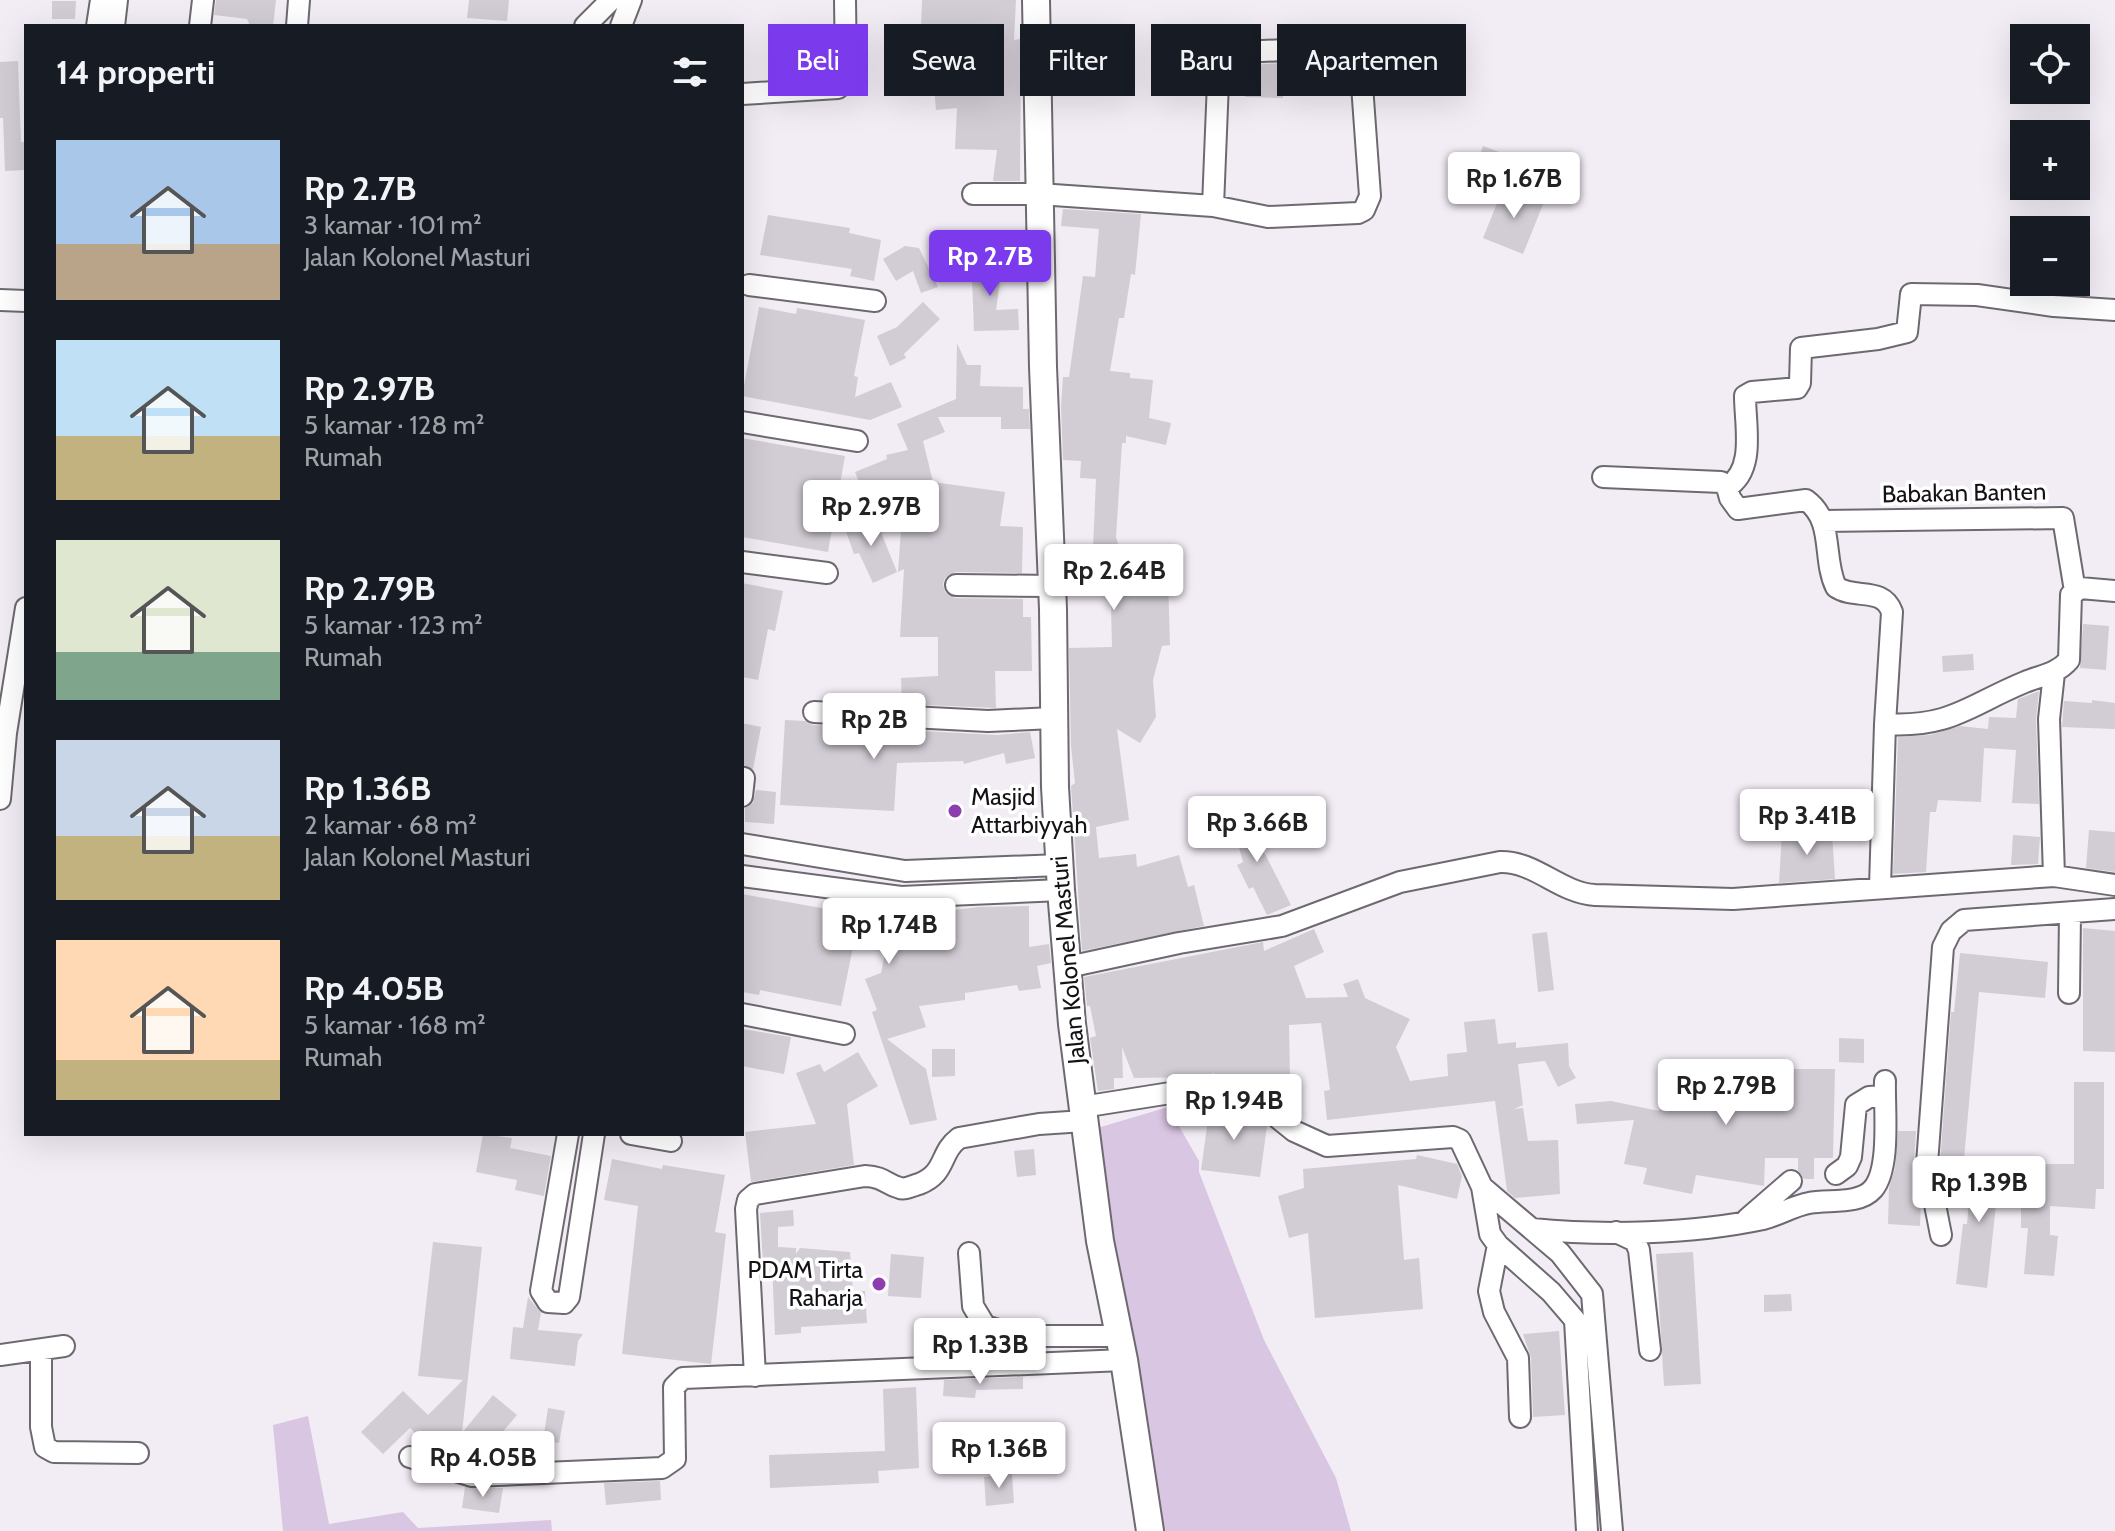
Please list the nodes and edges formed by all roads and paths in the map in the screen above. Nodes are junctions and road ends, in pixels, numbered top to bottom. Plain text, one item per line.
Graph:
1 (101, 0) edge
2 (117, 0) edge
3 (203, 0) edge
4 (299, 0) edge
5 (611, 0) edge
6 (631, 0) edge
7 (845, 0) edge
8 (1036, 0) edge
9 (97, 24) edge
10 (114, 24) edge
11 (200, 24) edge
12 (297, 24) edge
13 (587, 24) edge
14 (622, 24) edge
15 (744, 94) edge
16 (973, 194) dead end
17 (1039, 194) junction
18 (1213, 206) junction
19 (744, 285) edge
20 (0, 300) edge
21 (24, 301) edge
22 (875, 301) dead end
23 (2115, 310) edge
24 (744, 422) edge
25 (857, 441) dead end
26 (1603, 477) dead end
27 (1727, 487) junction
28 (1823, 521) junction
29 (744, 562) edge
30 (827, 573) dead end
31 (956, 585) dead end
32 (1052, 586) junction
33 (2075, 591) junction
34 (2115, 591) edge
35 (24, 619) edge
36 (2054, 673) junction
37 (814, 712) dead end
38 (1053, 718) junction
39 (1885, 724) junction
40 (3, 734) edge
41 (0, 799) edge
42 (744, 844) edge
43 (802, 854) junction
44 (744, 876) edge
45 (2054, 876) junction
46 (1060, 877) junction
47 (800, 884) junction
48 (2115, 885) edge
49 (1880, 887) junction
50 (2115, 909) edge
51 (2070, 914) junction
52 (1068, 967) junction
53 (2069, 993) dead end
54 (744, 1014) edge
55 (844, 1034) dead end
56 (1083, 1114) junction
57 (568, 1136) edge
58 (594, 1136) edge
59 (642, 1136) edge
60 (671, 1141) dead end
61 (1836, 1174) dead end
62 (1791, 1181) dead end
63 (1482, 1187) junction
64 (1744, 1221) junction
65 (1532, 1229) junction
66 (1612, 1230) junction
67 (1941, 1235) dead end
68 (1498, 1245) junction
69 (969, 1253) dead end
70 (64, 1346) dead end
71 (1122, 1348) junction
72 (1650, 1350) dead end
73 (41, 1352) junction
74 (0, 1355) edge
75 (755, 1376) junction
76 (1520, 1417) dead end
77 (138, 1453) dead end
78 (410, 1457) dead end
79 (1150, 1531) edge
80 (1587, 1531) edge
81 (1612, 1531) edge

1 - 9 street
2 - 10 street
3 - 11 street
4 - 12 street
5 - 13 street
6 - 14 street
7 - 15 street
8 - 17 main road, Jalan Kolonel Masturi
16 - 17 street
17 - 18 street
17 - 32 main road, Jalan Kolonel Masturi
18 - 18 street
19 - 22 street
20 - 21 street
23 - 27 street
24 - 25 street
26 - 27 street
27 - 28 street
28 - 33 street, Babakan Banten
28 - 39 street
29 - 30 street
31 - 32 street
32 - 38 main road, Jalan Kolonel Masturi
33 - 34 street
33 - 36 street
35 - 40 street
36 - 39 street
36 - 45 street
37 - 38 street
38 - 46 main road, Jalan Kolonel Masturi
39 - 49 street
40 - 41 street
42 - 43 street
43 - 46 street
43 - 47 street
44 - 47 street
45 - 48 street
45 - 49 street
46 - 47 street
46 - 52 main road, Jalan Kolonel Masturi
49 - 52 street
50 - 51 street
51 - 53 street
51 - 67 street
52 - 56 main road, Jalan Kolonel Masturi
54 - 55 street
56 - 63 street
56 - 71 main road, Jalan Kolonel Masturi
56 - 75 street
57 - 58 street
59 - 60 street
61 - 64 street
62 - 64 street
63 - 65 street
63 - 68 street
64 - 66 street
65 - 66 street
65 - 81 street
66 - 72 street
68 - 76 street
68 - 80 street
69 - 71 street
70 - 73 street
71 - 75 street
71 - 79 main road, Jalan Kolonel Masturi
73 - 74 street
73 - 77 street
75 - 78 street

